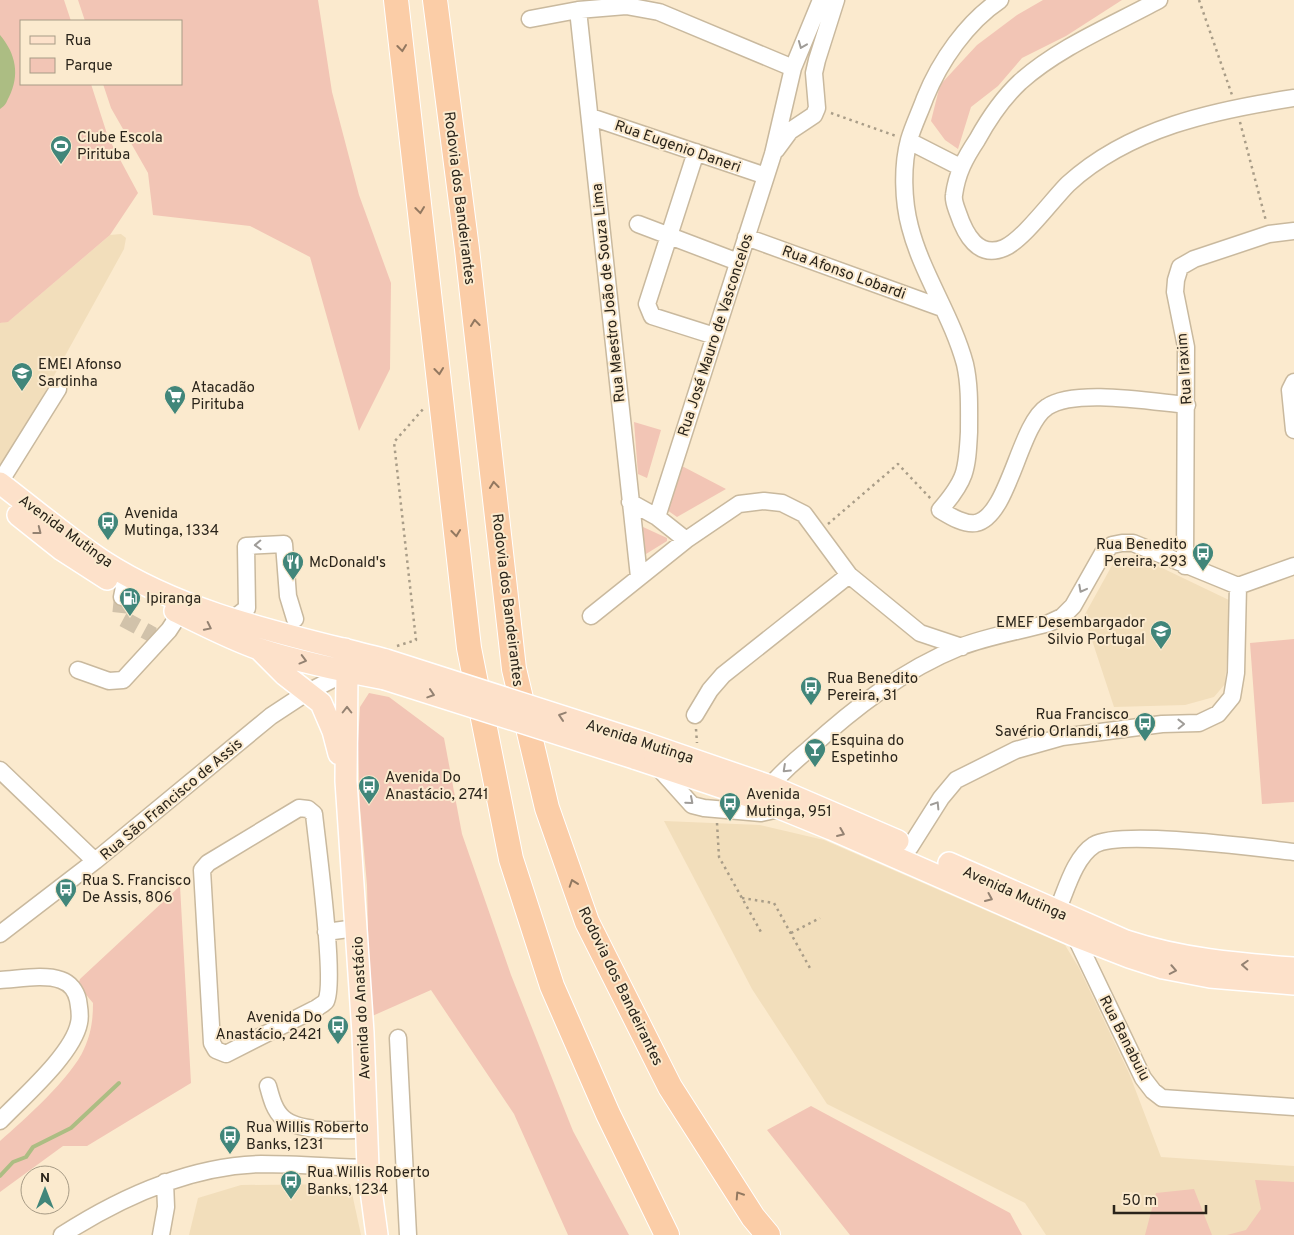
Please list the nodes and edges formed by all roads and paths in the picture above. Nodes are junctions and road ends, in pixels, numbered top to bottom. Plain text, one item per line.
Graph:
1 (396, 0) edge
2 (435, 0) edge
3 (821, 0) edge
4 (836, 0) edge
5 (1000, 0) edge
6 (1159, 0) edge
7 (1200, 0) edge
8 (578, 10) junction
9 (530, 19) dead end
10 (793, 68) junction
11 (788, 86) junction
12 (815, 91) junction
13 (1294, 98) edge
14 (1236, 107) junction
15 (783, 108) junction
16 (817, 108) junction
17 (591, 117) junction
18 (806, 120) junction
19 (909, 141) junction
20 (696, 152) junction
21 (774, 154) junction
22 (960, 167) junction
23 (766, 176) junction
24 (638, 224) dead end
25 (1294, 231) edge
26 (1269, 234) junction
27 (669, 235) junction
28 (746, 237) junction
29 (738, 262) junction
30 (942, 308) junction
31 (715, 336) junction
32 (1294, 382) edge
33 (58, 389) dead end
34 (440, 389) junction
35 (1187, 405) junction
36 (1294, 430) edge
37 (0, 482) edge
38 (0, 501) edge
39 (630, 502) junction
40 (940, 510) junction
41 (657, 517) junction
42 (819, 531) junction
43 (686, 540) junction
44 (1185, 566) junction
45 (1294, 566) edge
46 (850, 574) junction
47 (639, 577) junction
48 (1238, 586) junction
49 (177, 612) junction
50 (592, 616) dead end
51 (233, 619) junction
52 (295, 619) dead end
53 (160, 628) tunnel mouth
54 (920, 633) junction
55 (307, 640) junction
56 (962, 647) junction
57 (259, 649) junction
58 (345, 649) junction
59 (387, 662) junction
60 (926, 664) junction
61 (78, 670) dead end
62 (348, 672) junction
63 (306, 692) junction
64 (695, 714) joint
65 (638, 750) junction
66 (698, 760) junction
67 (0, 770) edge
68 (346, 781) junction
69 (769, 798) junction
70 (717, 816) dead end
71 (910, 847) junction
72 (879, 849) junction
73 (1294, 852) edge
74 (96, 861) junction
75 (742, 898) junction
76 (1057, 911) junction
77 (820, 918) dead end
78 (356, 928) junction
79 (326, 932) junction
80 (761, 932) dead end
81 (791, 933) junction
82 (0, 934) edge
83 (1075, 936) junction
84 (1294, 968) edge
85 (811, 970) dead end
86 (0, 980) edge
87 (1294, 984) edge
88 (398, 1038) dead end
89 (268, 1086) dead end
90 (1294, 1107) edge
91 (0, 1121) edge
92 (367, 1130) junction
93 (368, 1168) junction
94 (165, 1182) junction
95 (62, 1235) edge
96 (161, 1235) edge
97 (377, 1235) edge
98 (408, 1235) edge
99 (667, 1235) edge
100 (768, 1235) edge

1 -> 34 highway
100 -> 2 highway, Rodovia dos Bandeirantes
3 -> 10 street, Rua José Mauro de Vasconcelos
4 - 12 street
5 - 19 street
6 - 22 street
7 - 14 path
8 - 9 street
8 - 10 street
8 - 17 street, Rua Maestro João de Souza Lima
10 - 11 street, Rua José Mauro de Vasconcelos
11 - 12 street
11 - 15 street, Rua José Mauro de Vasconcelos
12 - 16 street
13 - 14 street
14 - 22 street
14 - 26 path
15 - 18 street
15 - 21 street, Rua José Mauro de Vasconcelos
16 - 18 street, Rua José Mauro de Vasconcelos
16 - 19 path
17 - 20 street, Rua Eugenio Daneri
17 - 39 street, Rua Maestro João de Souza Lima
18 - 21 street, Rua José Mauro de Vasconcelos
19 - 22 street
19 - 30 street
20 - 23 street, Rua Eugenio Daneri
20 - 27 street
21 - 23 street, Rua José Mauro de Vasconcelos
23 - 28 street, Rua José Mauro de Vasconcelos
24 - 27 street
25 - 26 street
26 - 35 street, Rua Iraxim
27 - 29 street
27 - 31 street
28 - 29 street, Rua José Mauro de Vasconcelos
28 - 30 street, Rua Afonso Lobardi
29 - 31 street, Rua José Mauro de Vasconcelos
30 - 40 street
31 - 41 street, Rua José Mauro de Vasconcelos
32 - 36 street
33 - 37 street
34 - 59 path
34 -> 99 highway
35 - 40 street
35 - 44 street, Rua Iraxim
37 - 51 main road, Avenida Mutinga
38 -> 49 main road, Avenida Mutinga
39 - 41 street
39 - 47 street, Rua Maestro João de Souza Lima
40 - 42 path
41 - 43 street
42 - 43 street
42 - 46 street
43 - 47 street
44 - 48 street
44 -> 56 street
45 - 48 street
46 - 54 street
46 - 64 street
47 - 50 street
71 -> 48 street
49 - 53 street
49 -> 57 main road, Avenida Mutinga
49 - 61 street
52 -> 51 street
51 - 55 main road, Avenida Mutinga
54 - 56 street
54 - 60 street
55 - 57 main road
55 - 58 main road, Avenida Mutinga
56 - 60 street
57 -> 62 main road, Avenida Mutinga
57 - 63 main road, Avenida do Anastácio
58 - 59 main road, Avenida Mutinga
58 - 62 main road, Avenida do Anastácio
59 - 62 main road, Avenida Mutinga
59 - 65 main road, Avenida Mutinga, bridge
60 -> 69 street
62 - 63 street, Rua São Francisco de Assis
68 -> 62 main road, Avenida do Anastácio
63 - 68 main road, Avenida do Anastácio
63 - 74 street, Rua São Francisco de Assis
64 - 66 path
65 - 66 main road, Avenida Mutinga
65 -> 69 main road, Avenida Mutinga
66 - 69 main road, Avenida Mutinga
67 - 74 street
68 - 78 main road, Avenida do Anastácio
69 - 71 main road, Avenida Mutinga
69 -> 72 main road, Avenida Mutinga
70 - 75 path
71 - 72 street
71 - 76 main road, Avenida Mutinga
72 -> 83 main road, Avenida Mutinga
73 - 76 street
74 - 82 street, Rua São Francisco de Assis
75 - 80 path
75 - 81 path
76 - 83 street, Rua Banabuiu
84 -> 76 main road, Avenida Mutinga
77 - 81 path
78 - 79 street
78 - 92 main road, Avenida do Anastácio
79 - 79 street
81 - 85 path
83 -> 87 main road, Avenida Mutinga
83 - 90 street, Rua Banabuiu
86 - 91 street
88 - 98 street
89 - 92 street
92 - 93 main road, Avenida do Anastácio
93 - 94 street
93 - 97 main road, Avenida do Anastácio
94 - 95 street
94 - 96 street

